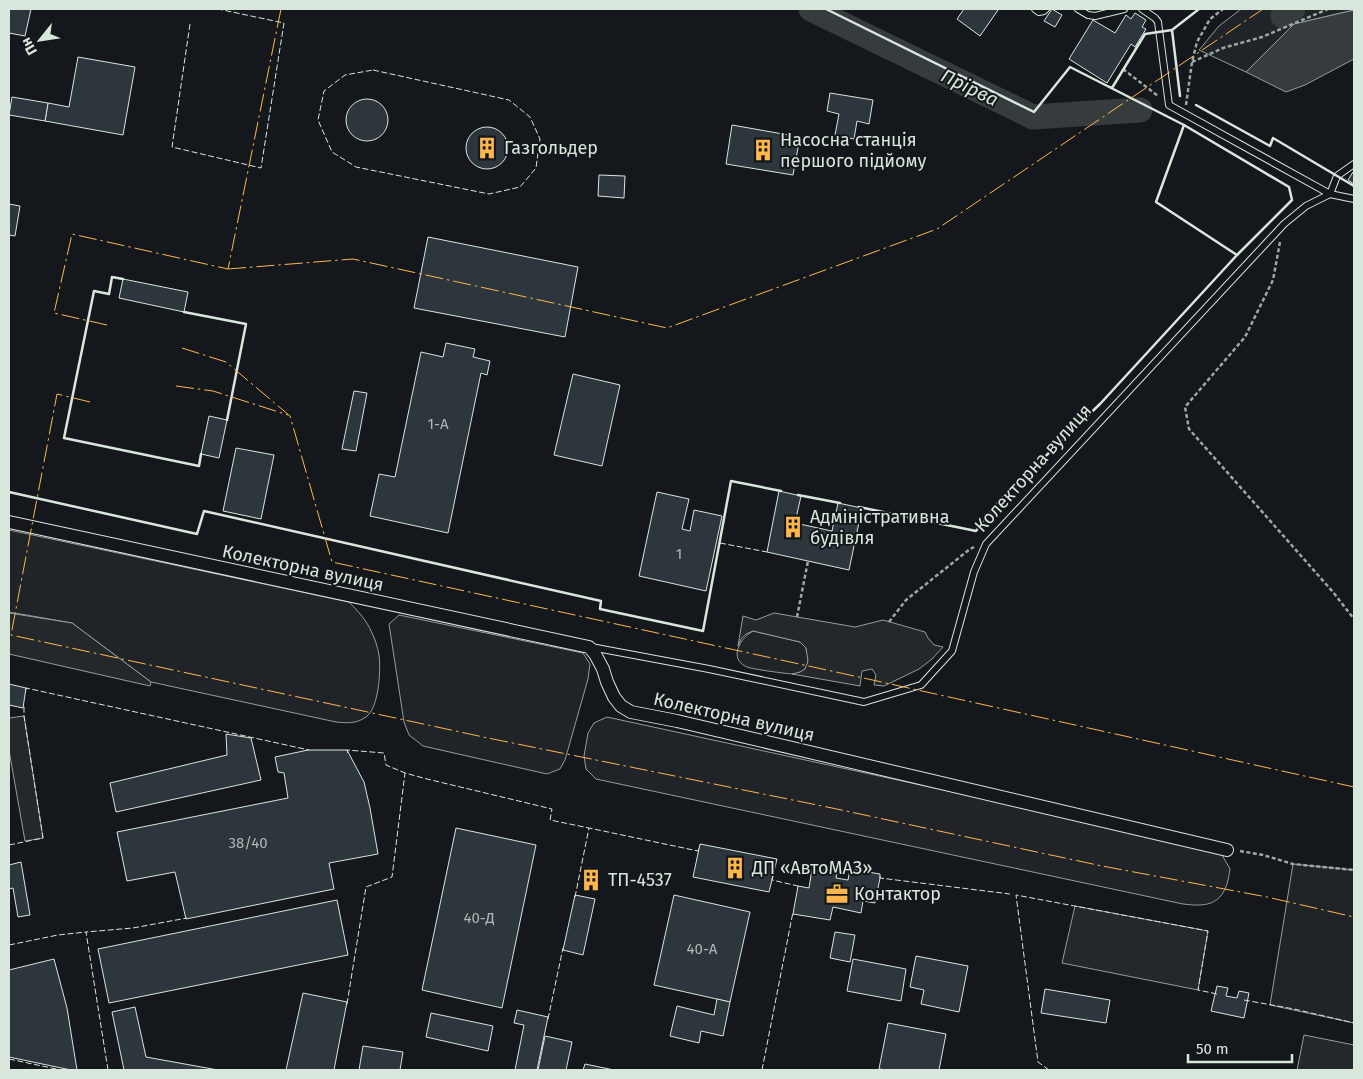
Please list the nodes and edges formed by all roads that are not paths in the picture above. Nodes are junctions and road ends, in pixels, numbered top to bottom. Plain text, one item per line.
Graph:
1 (1035, 9) edge
2 (1046, 9) edge
3 (1078, 9) edge
4 (1124, 9) edge
5 (1142, 9) edge
6 (1354, 164) edge
7 (1330, 194) junction
8 (1354, 199) edge
9 (9, 522) edge
10 (589, 647) junction
11 (1228, 850) road end

1 - 2 lane
3 - 4 lane
5 - 7 lane
6 - 7 lane
7 - 8 lane
7 - 10 lane, Колекторна вулиця
9 - 10 street, Колекторна вулиця
10 - 11 street, Колекторна вулиця

